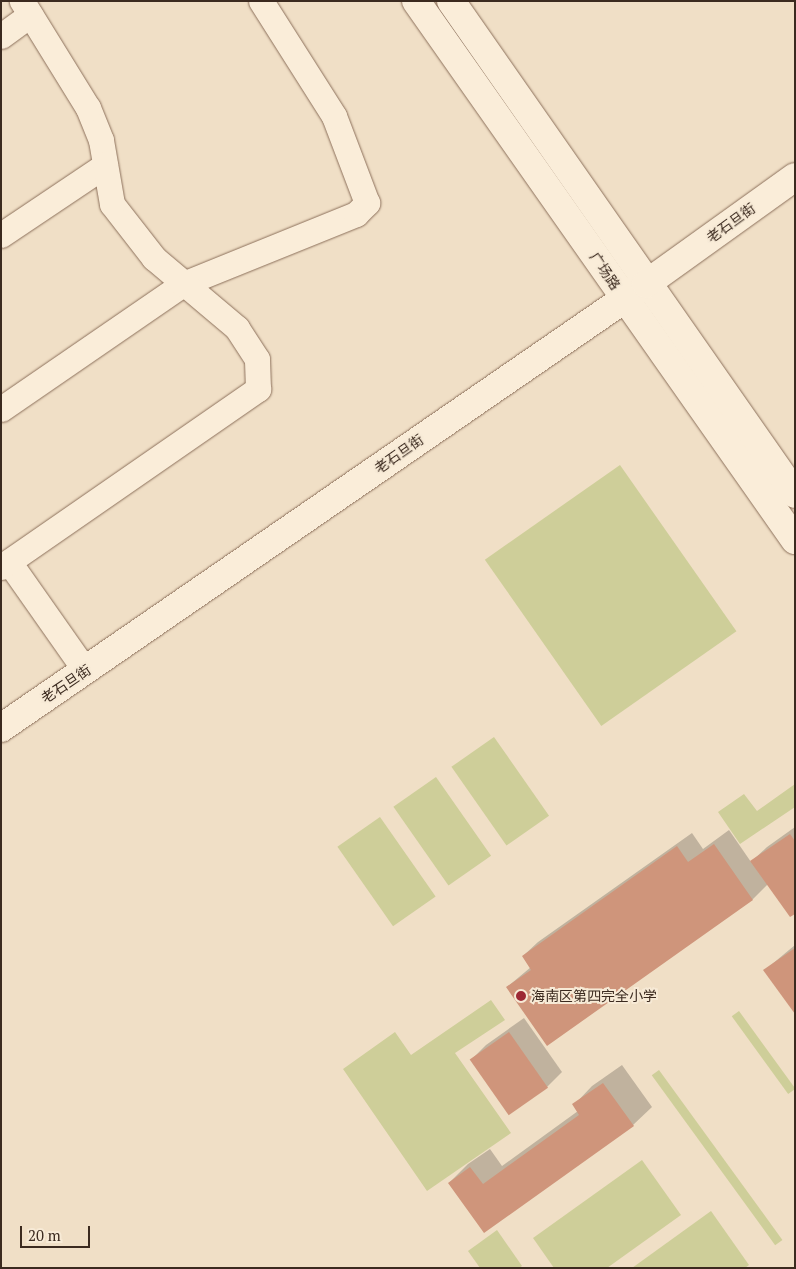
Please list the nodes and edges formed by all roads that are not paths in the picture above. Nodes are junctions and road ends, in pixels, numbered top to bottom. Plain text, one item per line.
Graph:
1 (261, 1) edge
2 (416, 1) edge
3 (451, 1) edge
4 (26, 8) edge
5 (1, 36) edge
6 (105, 165) junction
7 (795, 177) edge
8 (1, 235) edge
9 (183, 284) junction
10 (646, 284) junction
11 (624, 299) junction
12 (1, 409) edge
13 (795, 494) edge
14 (795, 540) edge
15 (5, 564) edge
16 (86, 670) junction
17 (1, 728) edge

1 - 9 street
2 - 11 street, 广场路
3 - 10 street, 广场路
4 - 5 street
4 - 6 street
6 - 8 street
6 - 9 street
7 - 10 street, 老石旦街
9 - 12 street
9 - 15 street
10 - 11 street, 老石旦街
10 - 13 street, 广场路
11 - 14 street, 广场路
11 - 16 street, 老石旦街
15 - 16 street
16 - 17 street, 老石旦街

